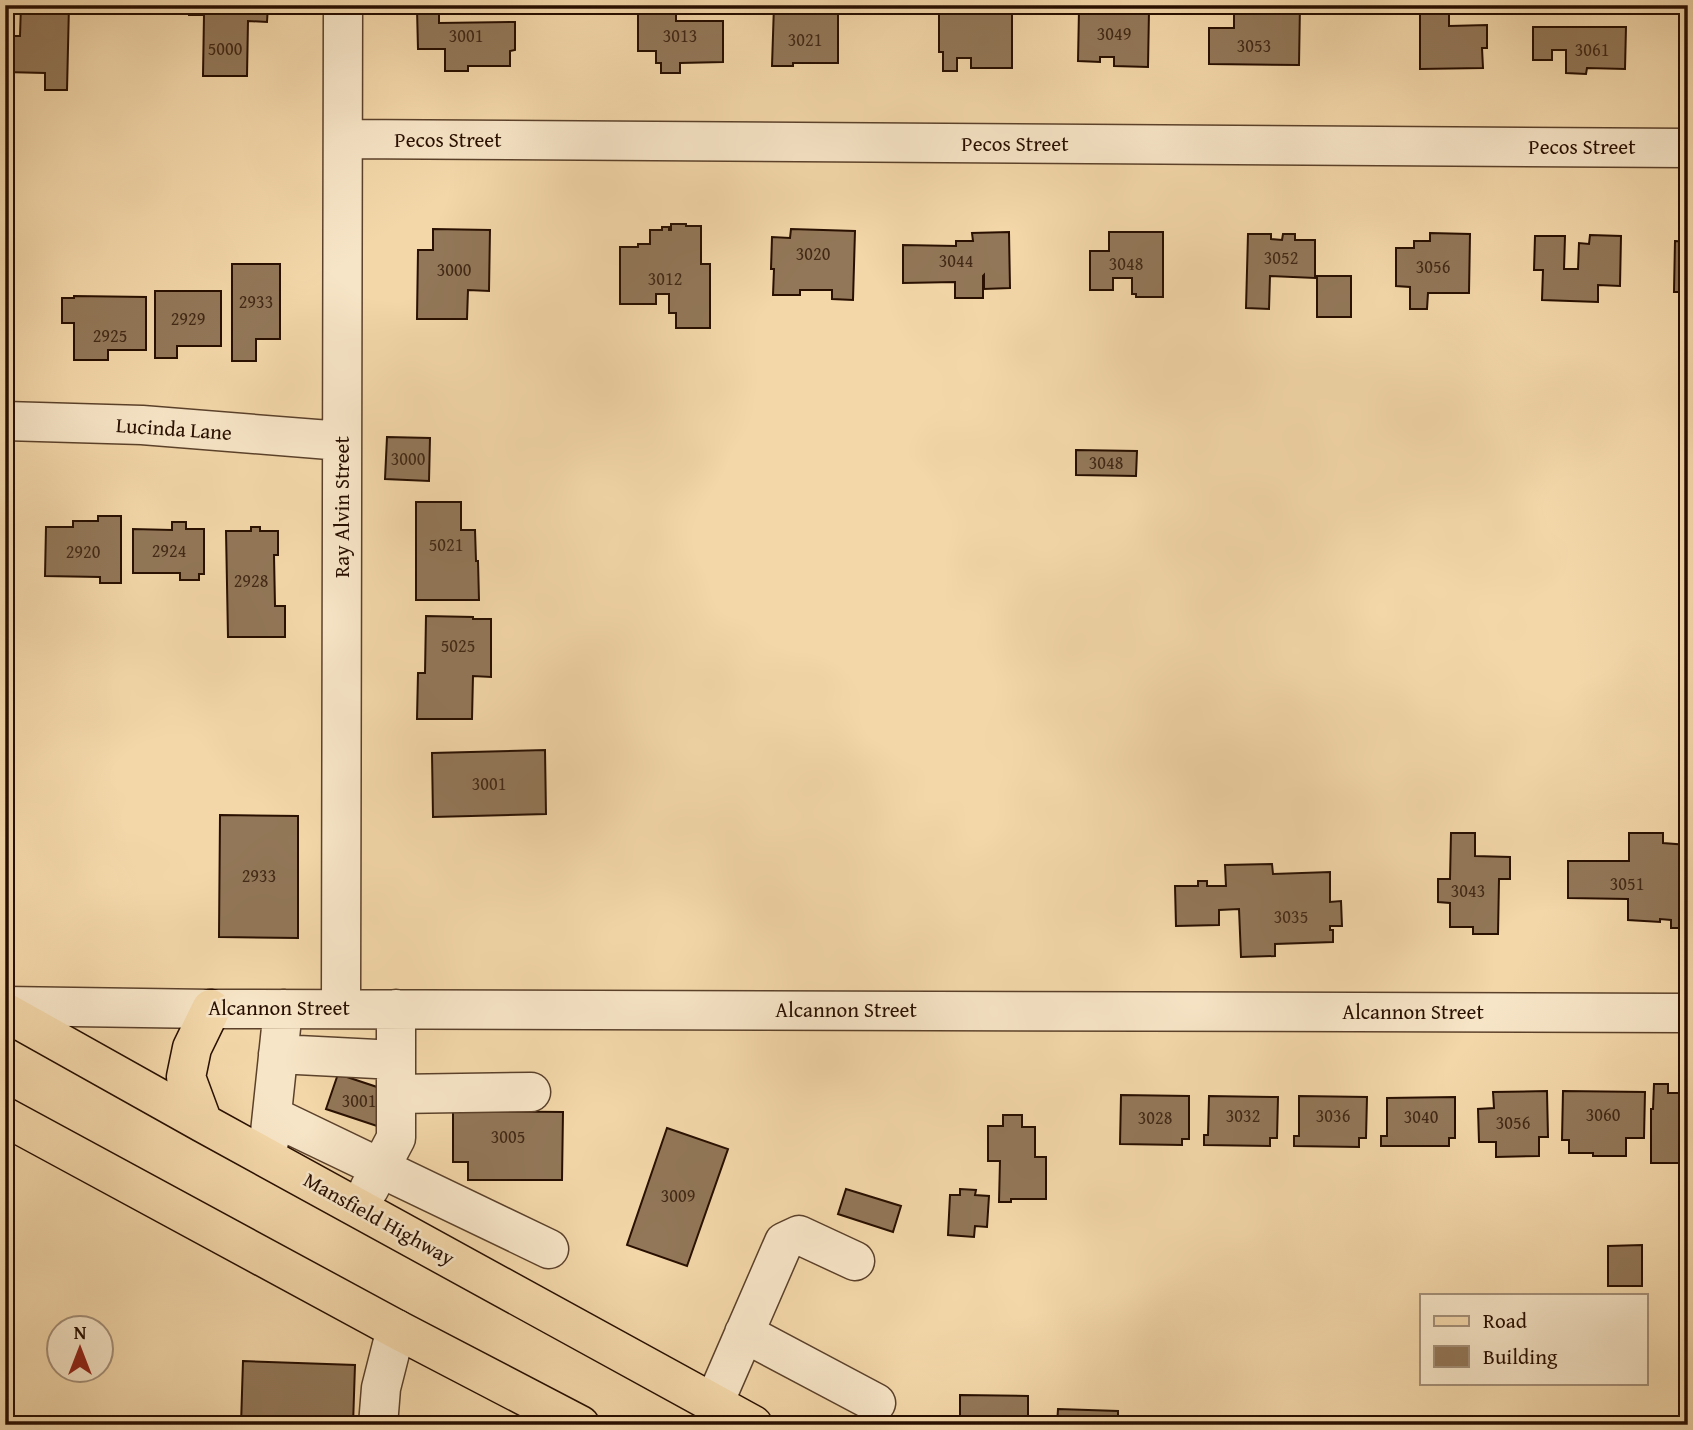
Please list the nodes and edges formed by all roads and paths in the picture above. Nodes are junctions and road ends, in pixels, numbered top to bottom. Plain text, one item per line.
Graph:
1 (343, 5) edge
2 (343, 139) junction
3 (1688, 148) edge
4 (5, 421) edge
5 (342, 441) junction
6 (5, 1009) edge
7 (211, 1009) junction
8 (283, 1009) junction
9 (341, 1009) junction
10 (396, 1009) junction
11 (1688, 1013) edge
12 (278, 1054) junction
13 (396, 1077) junction
14 (531, 1092) dead end
15 (5, 1116) edge
16 (272, 1116) junction
17 (203, 1123) junction
18 (267, 1157) junction
19 (381, 1167) junction
20 (359, 1208) junction
21 (549, 1249) dead end
22 (855, 1261) dead end
23 (396, 1329) junction
24 (744, 1333) junction
25 (714, 1403) junction
26 (876, 1403) dead end
27 (378, 1425) edge
28 (580, 1425) edge
29 (753, 1425) edge

1 - 2 street, Ray Alvin Street
2 - 3 street, Pecos Street
2 - 5 street, Ray Alvin Street
4 - 5 street, Lucinda Lane
5 - 9 street, Ray Alvin Street
6 - 7 street, Alcannon Street
6 - 17 main road, Mansfield Highway
7 - 8 street, Alcannon Street
7 - 17 main road
8 - 9 street, Alcannon Street
8 - 12 street
9 - 10 street, Alcannon Street
10 - 11 street, Alcannon Street
10 - 13 street
12 - 13 street
12 - 16 street
13 - 14 street
13 - 19 street
15 - 23 main road
16 - 18 street
16 - 19 street
17 - 18 main road, Mansfield Highway
18 - 20 main road, Mansfield Highway
19 - 20 street
19 - 21 street
20 - 25 main road, Mansfield Highway
22 - 24 street
23 - 27 street
23 - 28 main road
24 - 25 street
24 - 26 street
25 - 29 main road, Mansfield Highway

